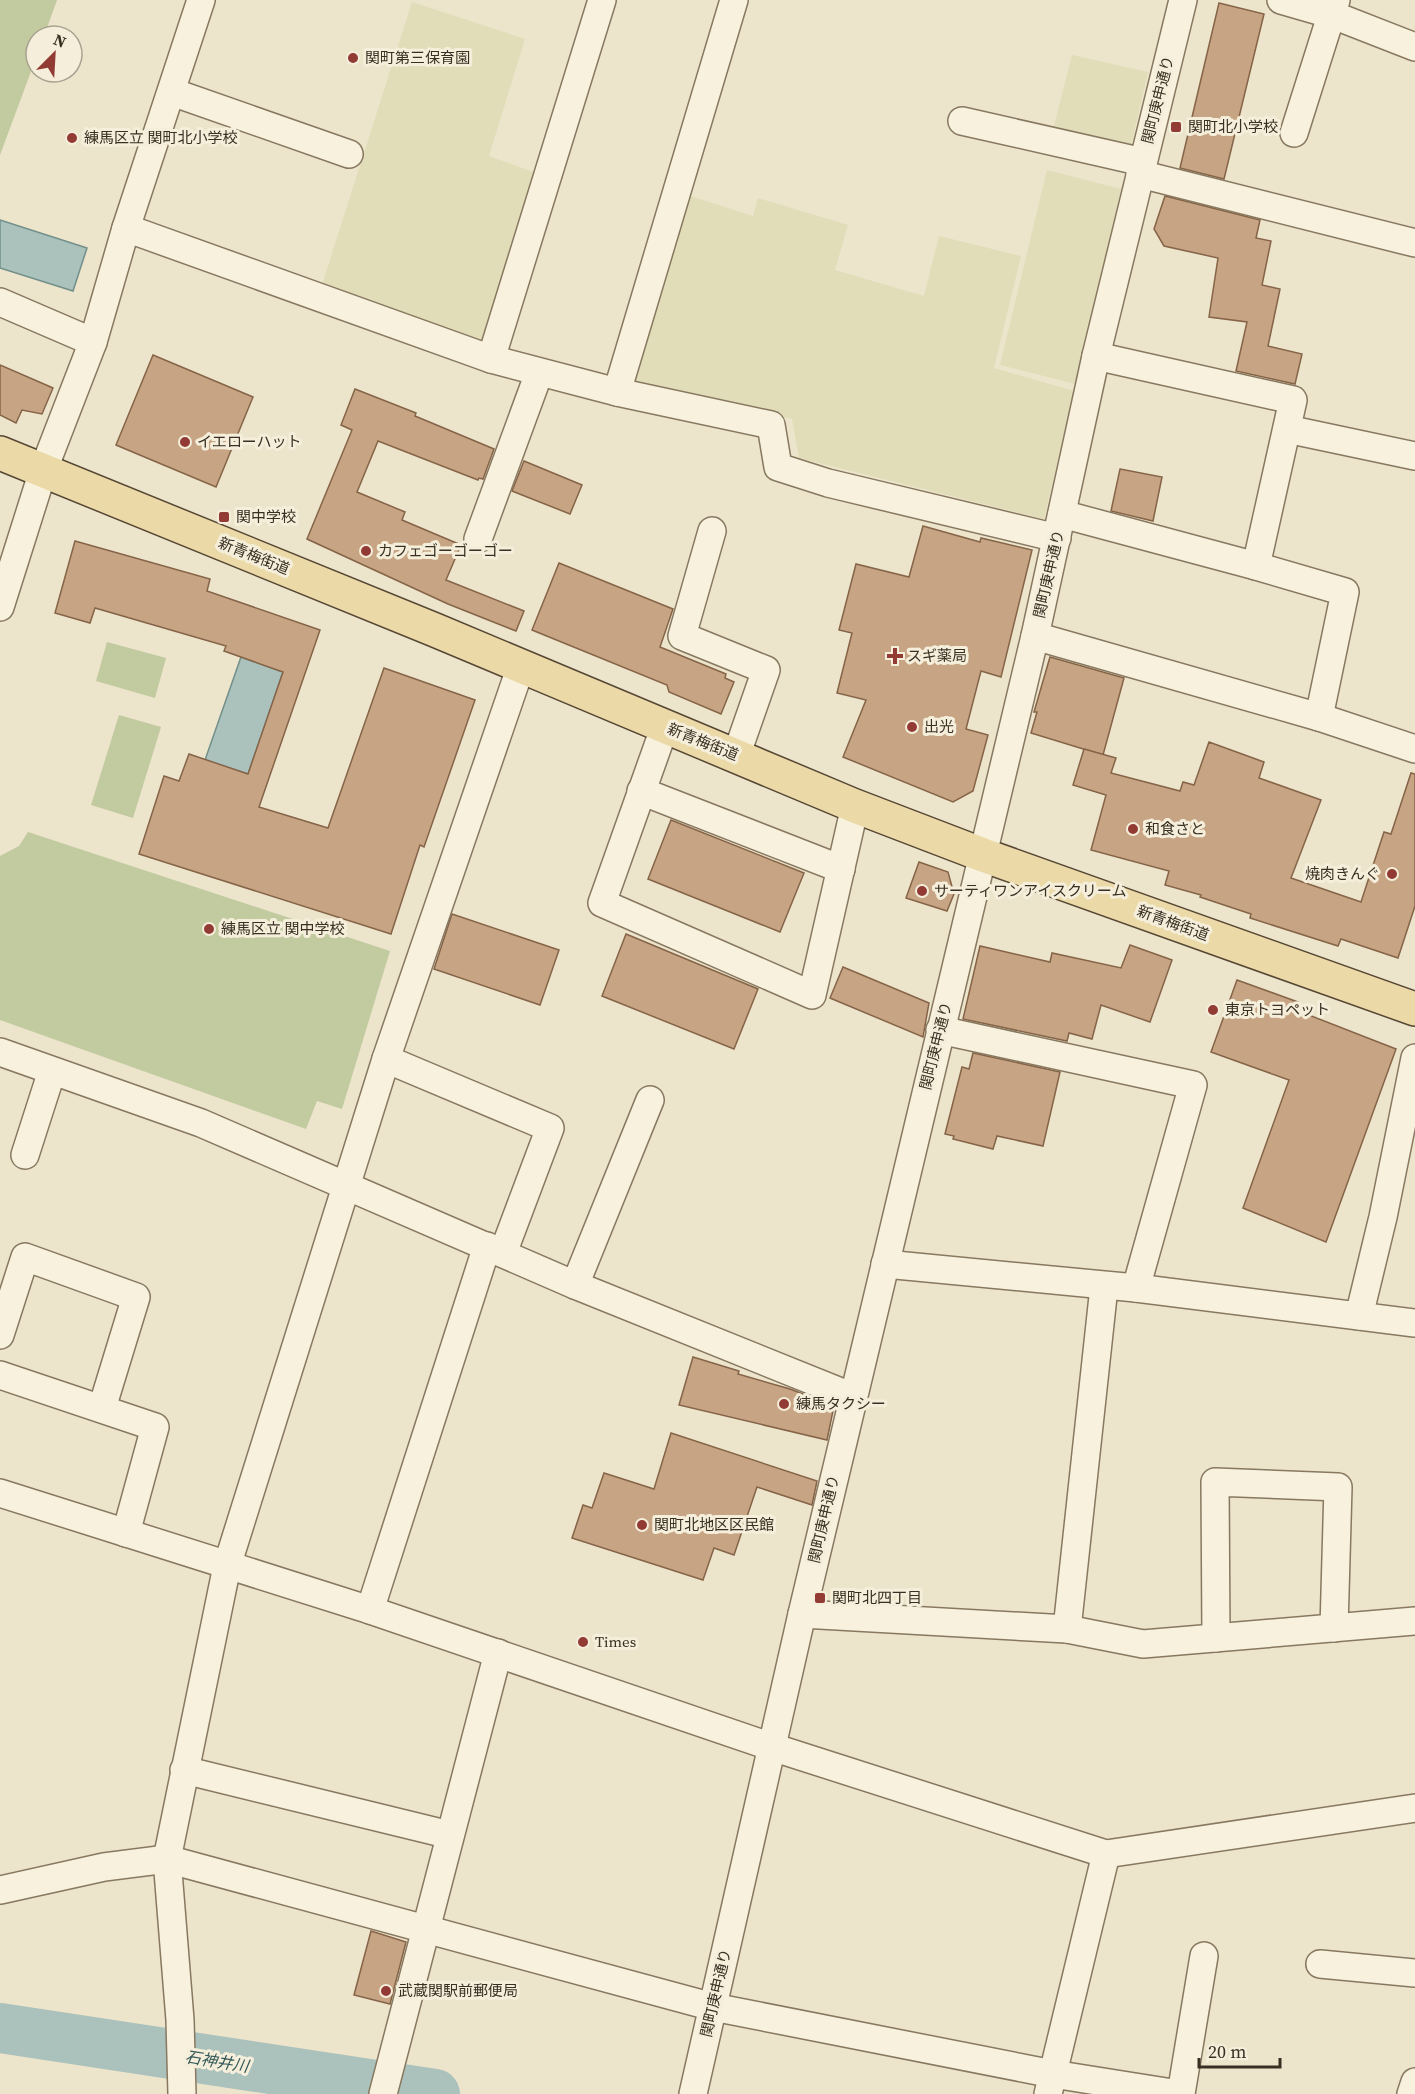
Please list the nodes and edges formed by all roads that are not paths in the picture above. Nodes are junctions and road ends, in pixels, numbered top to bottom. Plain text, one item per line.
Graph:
1 (201, 0) edge
2 (602, 0) edge
3 (734, 0) edge
4 (1183, 0) edge
5 (1281, 0) edge
6 (1335, 7) edge
7 (1415, 47) edge
8 (172, 92) junction
9 (962, 122) dead end
10 (1294, 133) dead end
11 (349, 154) dead end
12 (1142, 168) junction
13 (126, 228) junction
14 (1415, 243) edge
15 (0, 302) edge
16 (93, 342) junction
17 (1096, 356) junction
18 (491, 359) junction
19 (539, 373) junction
20 (617, 392) junction
21 (1287, 429) junction
22 (0, 453) edge
23 (1415, 456) edge
24 (43, 471) junction
25 (1060, 526) junction
26 (712, 531) dead end
27 (478, 539) dead end
28 (1256, 566) junction
29 (0, 607) edge
30 (1035, 636) junction
31 (521, 666) junction
32 (1319, 717) junction
33 (664, 726) junction
34 (1415, 749) edge
35 (736, 756) junction
36 (641, 791) junction
37 (855, 806) junction
38 (983, 855) junction
39 (841, 869) junction
40 (1415, 1009) edge
41 (940, 1030) junction
42 (0, 1052) edge
43 (1415, 1058) edge
44 (386, 1059) junction
45 (52, 1071) junction
46 (650, 1100) dead end
47 (25, 1155) dead end
48 (345, 1187) junction
49 (495, 1250) junction
50 (885, 1264) junction
51 (575, 1285) junction
52 (1104, 1287) junction
53 (1136, 1288) junction
54 (1359, 1316) junction
55 (1415, 1323) edge
56 (0, 1335) edge
57 (0, 1375) edge
58 (853, 1397) junction
59 (102, 1408) junction
60 (0, 1492) edge
61 (126, 1533) junction
62 (227, 1566) junction
63 (370, 1610) junction
64 (802, 1614) junction
65 (1415, 1621) edge
66 (1334, 1628) junction
67 (1067, 1629) junction
68 (1216, 1638) junction
69 (498, 1653) junction
70 (772, 1747) junction
71 (184, 1770) junction
72 (1415, 1808) edge
73 (450, 1835) junction
74 (1106, 1854) junction
75 (167, 1859) junction
76 (0, 1890) edge
77 (425, 1930) junction
78 (1204, 1956) dead end
79 (1320, 1964) dead end
80 (1415, 1972) edge
81 (713, 2007) junction
82 (1415, 2082) edge
83 (182, 2083) edge
84 (1050, 2084) edge
85 (383, 2094) edge
86 (693, 2094) edge
87 (1180, 2094) edge
88 (1411, 2094) edge

1 - 8 street
2 - 18 street
3 - 20 street
4 - 12 street, 関町庚申通り
5 - 6 street
6 - 7 street
6 - 10 street
8 - 11 street
8 - 13 street
9 - 12 street
12 - 14 street
12 - 17 street, 関町庚申通り
13 - 16 street
13 - 18 street
15 - 16 street
16 - 24 street
17 - 21 street
17 - 25 street, 関町庚申通り
18 - 19 street
19 - 20 street
19 - 27 street
20 - 25 street
21 - 23 street
21 - 28 street
22 - 24 main road, 新青梅街道
24 - 29 street
24 - 31 main road, 新青梅街道
25 - 28 street
25 - 30 street, 関町庚申通り
26 - 35 street
28 - 32 street
30 - 32 street
30 - 38 street, 関町庚申通り
31 - 33 main road, 新青梅街道
31 - 44 street
32 - 34 street
33 - 35 main road, 新青梅街道
33 - 36 street
35 - 37 main road, 新青梅街道
36 - 39 street
36 - 39 street
37 - 38 main road, 新青梅街道
37 - 39 street
38 - 40 main road, 新青梅街道
38 - 41 street, 関町庚申通り
41 - 50 street, 関町庚申通り
41 - 53 street
42 - 45 street
43 - 54 street
44 - 48 street
44 - 49 street
45 - 47 street
45 - 48 street
46 - 51 street
48 - 49 street
48 - 62 street
49 - 51 street
49 - 63 street
50 - 52 street
50 - 58 street, 関町庚申通り
51 - 58 street
52 - 53 street
52 - 67 street
53 - 54 street
54 - 55 street
56 - 59 street
57 - 59 street
58 - 64 street, 関町庚申通り
59 - 61 street
60 - 61 street
61 - 62 street
62 - 63 street
62 - 71 street
63 - 69 street
64 - 67 street
64 - 70 street, 関町庚申通り
65 - 66 street
66 - 68 street
66 - 68 street
67 - 68 street
69 - 70 street
69 - 73 street
70 - 74 street
70 - 81 street, 関町庚申通り
71 - 73 street
71 - 75 street
72 - 74 street
73 - 77 street
74 - 84 street
75 - 76 street
75 - 77 street
75 - 83 street
77 - 81 street
77 - 85 street
78 - 87 street
79 - 80 street
81 - 84 street
81 - 86 street, 関町庚申通り
82 - 88 street
84 - 87 street

